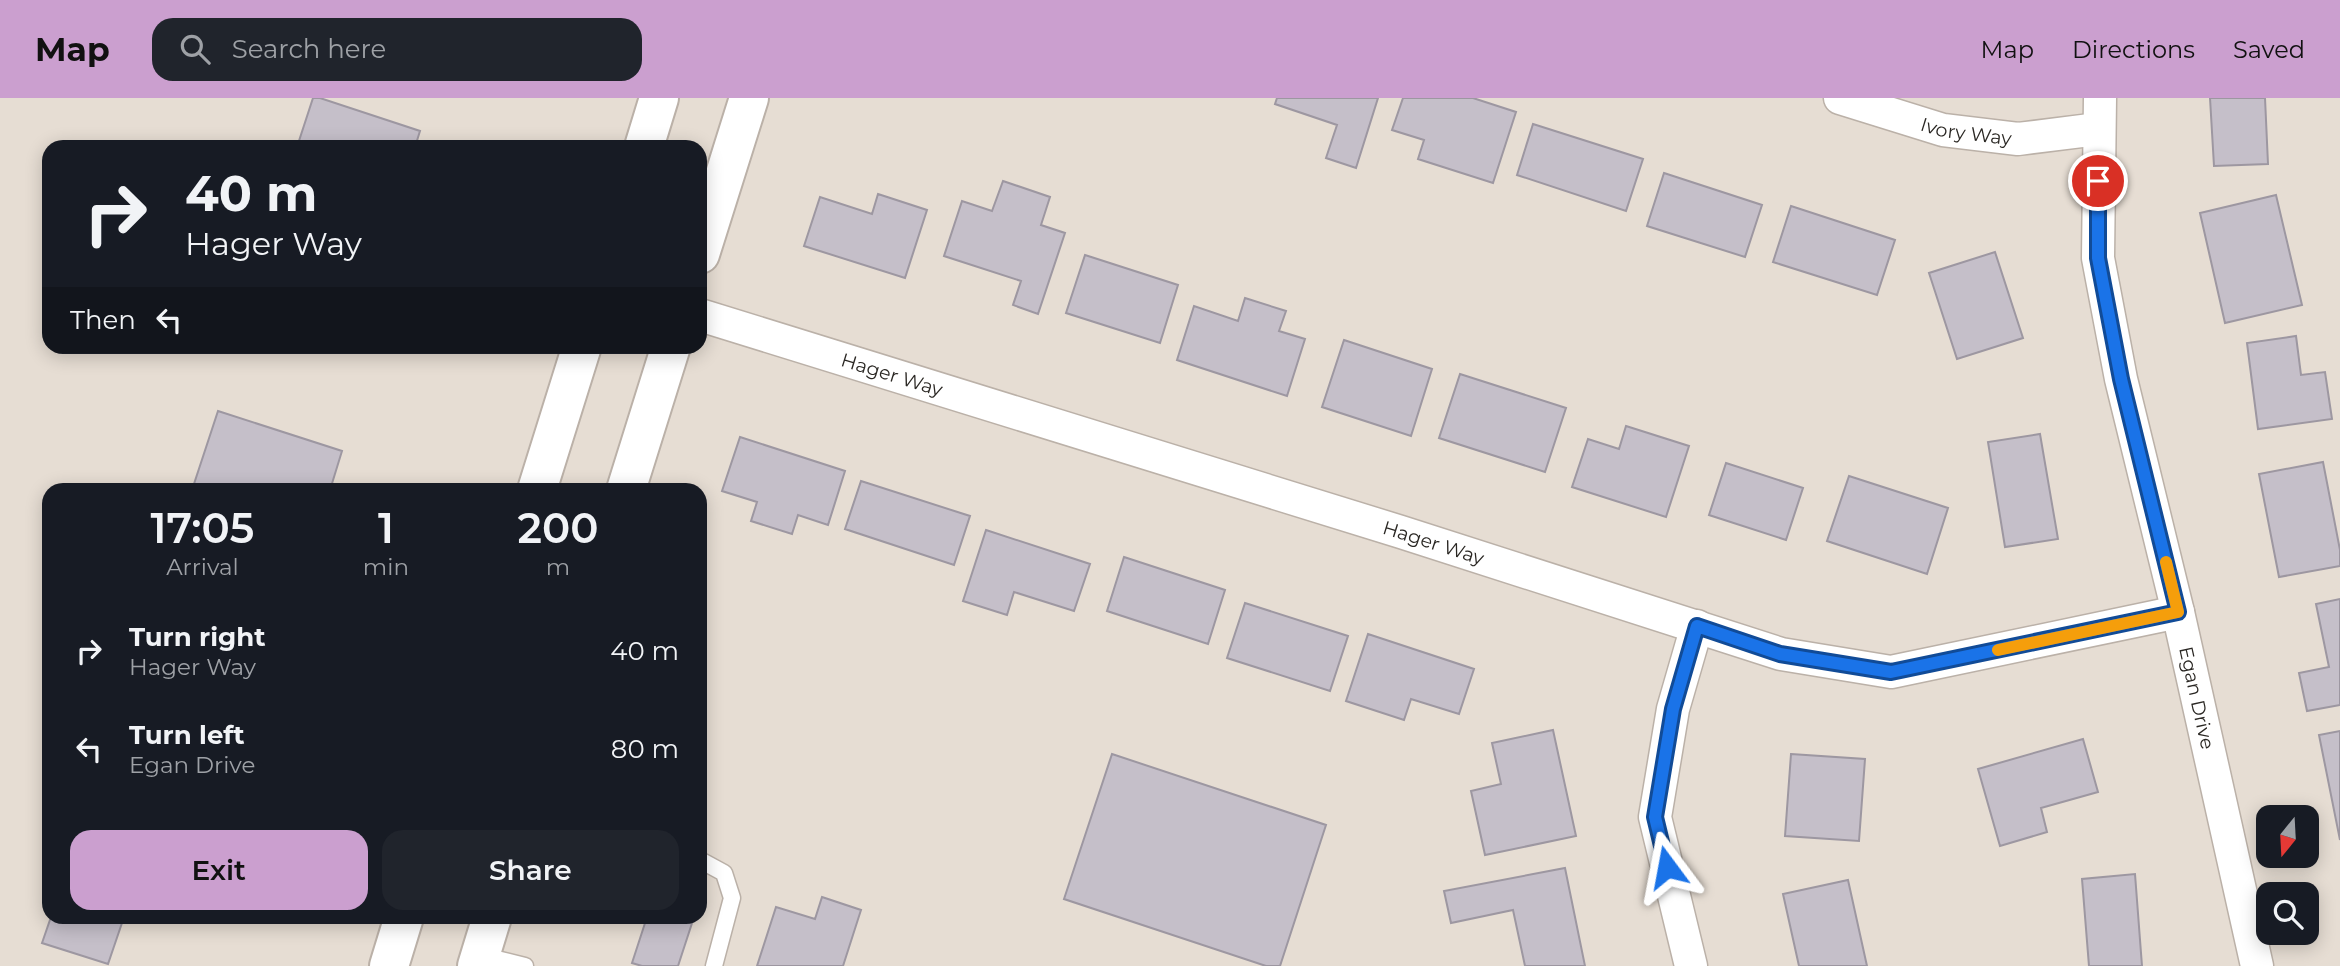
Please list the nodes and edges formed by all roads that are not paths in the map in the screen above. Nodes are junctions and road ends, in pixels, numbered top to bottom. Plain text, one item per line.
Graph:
1 (659, 98) edge
2 (749, 98) edge
3 (1840, 98) edge
4 (2100, 98) edge
5 (2098, 129) junction
6 (646, 140) edge
7 (707, 232) edge
8 (707, 317) edge
9 (580, 354) edge
10 (668, 354) edge
11 (539, 483) edge
12 (628, 483) edge
13 (2178, 612) junction
14 (1697, 626) junction
15 (707, 864) edge
16 (402, 924) edge
17 (490, 924) edge
18 (478, 960) edge
19 (389, 966) edge
20 (525, 966) edge
21 (714, 966) edge
22 (1691, 966) edge
23 (2257, 966) edge

1 - 6 main road
2 - 7 main road
3 - 5 street, Ivory Way
4 - 5 street, Egan Drive
5 - 13 street, Egan Drive
8 - 14 street, Hager Way
9 - 11 main road
10 - 12 main road
13 - 14 street, Hager Way
13 - 23 street, Egan Drive
14 - 22 street
15 - 21 lane
16 - 19 main road
17 - 18 main road
18 - 20 lane

